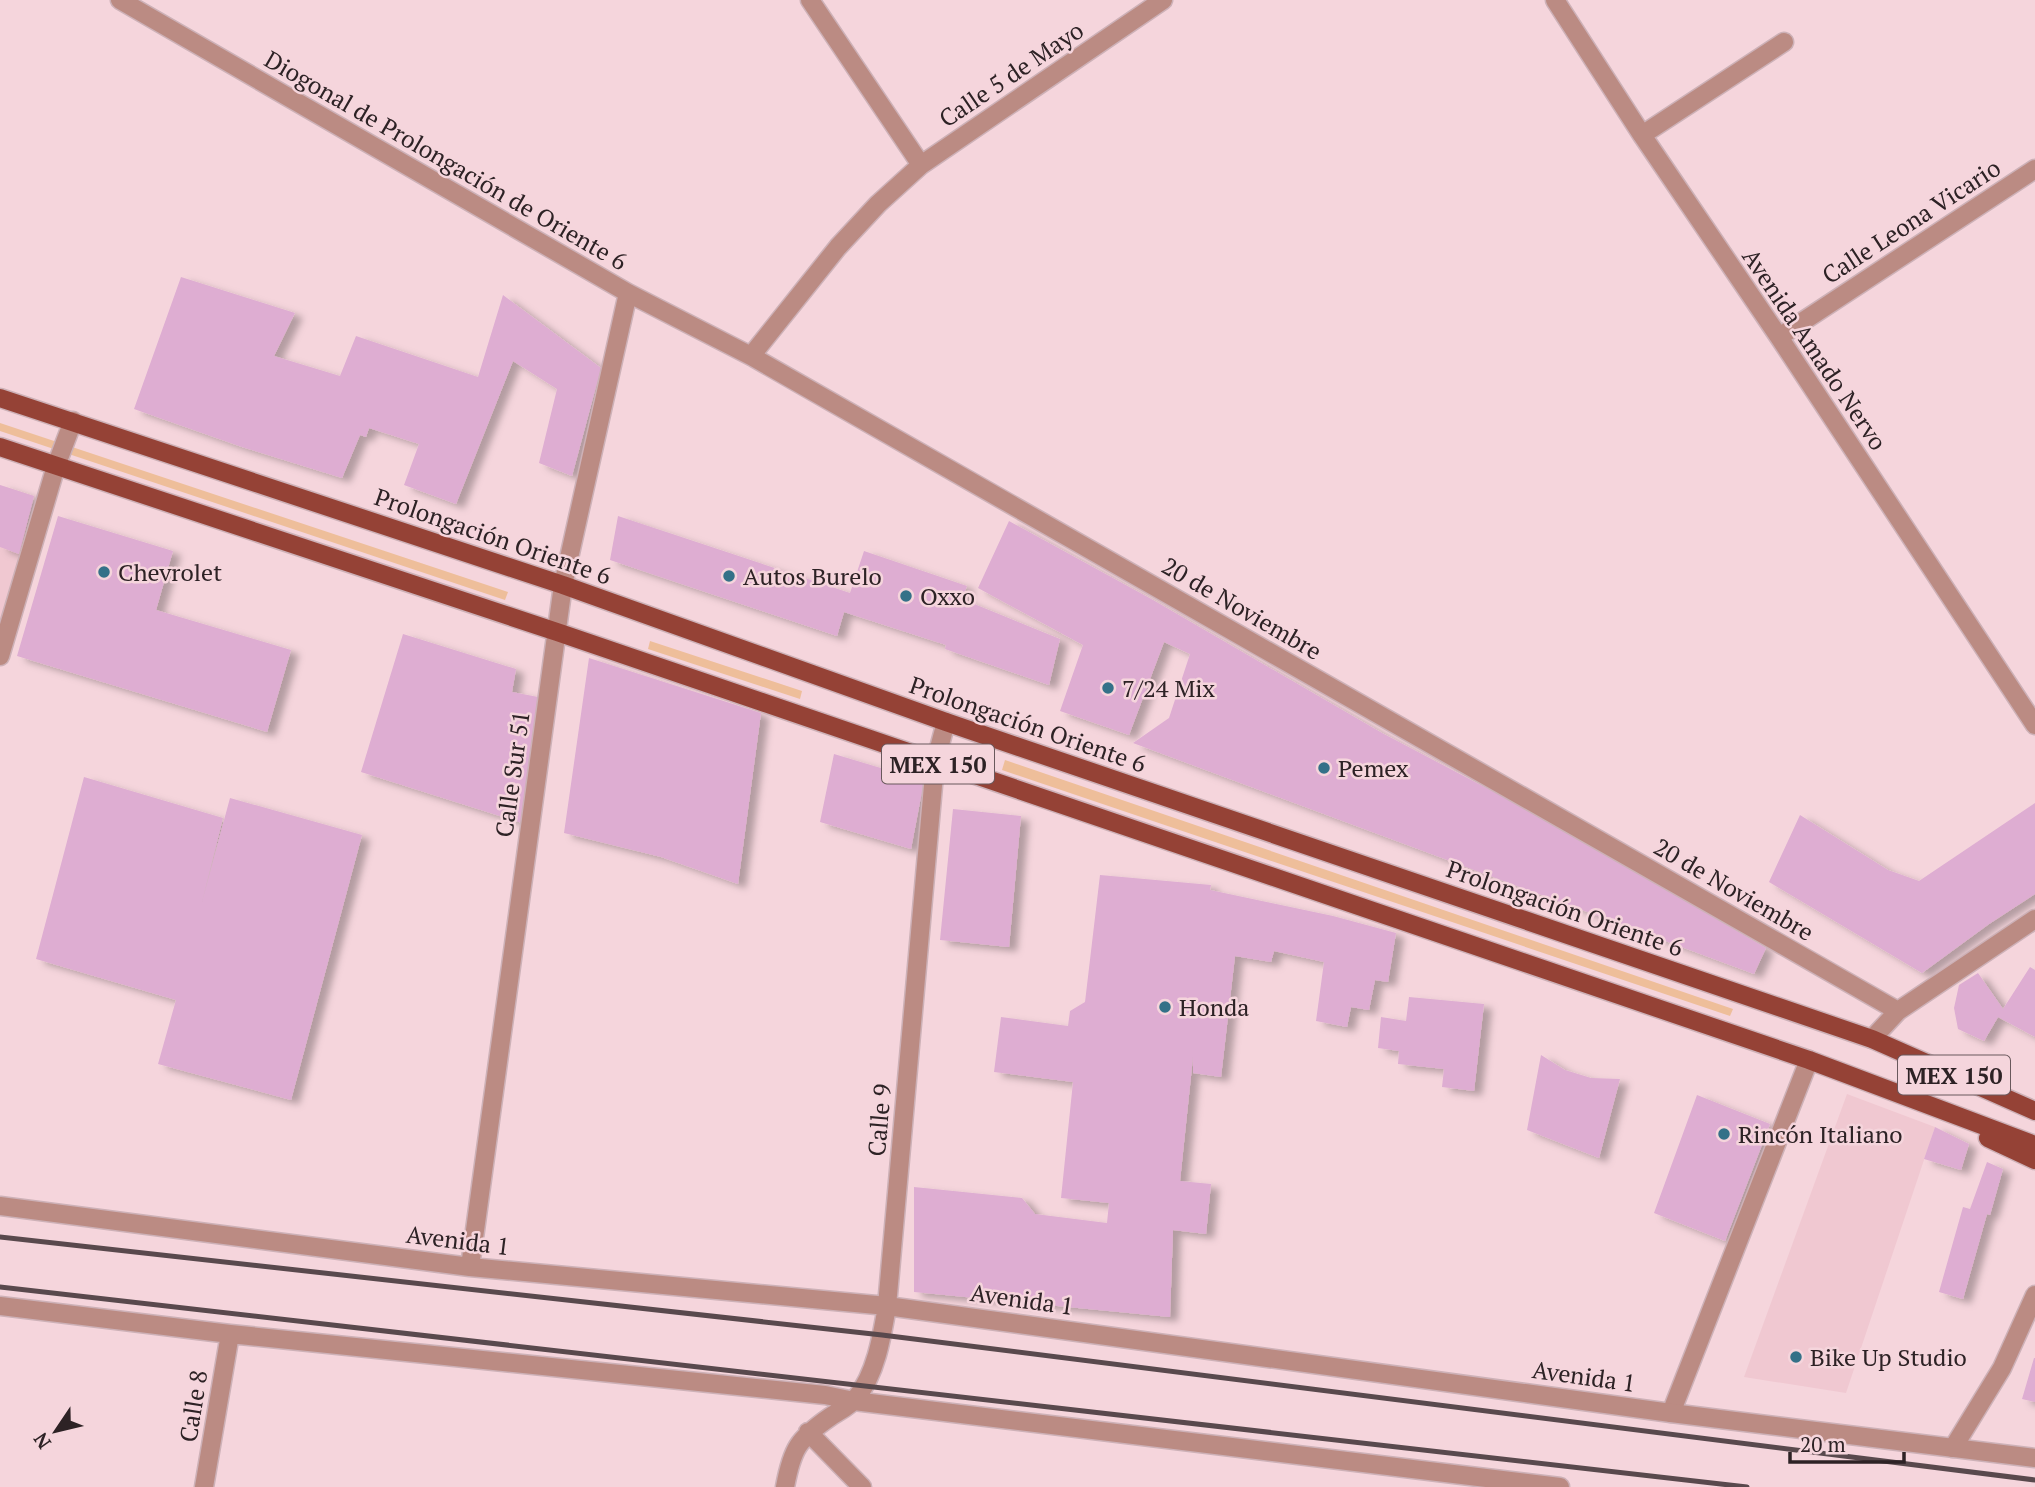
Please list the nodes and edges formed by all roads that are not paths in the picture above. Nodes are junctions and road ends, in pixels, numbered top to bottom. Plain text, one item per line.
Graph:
1 (120, 0) edge
2 (810, 0) edge
3 (1163, 0) edge
4 (1555, 0) edge
5 (1784, 42) dead end
6 (1642, 135) junction
7 (921, 165) junction
8 (2035, 169) edge
9 (628, 293) junction
10 (1779, 337) junction
11 (751, 356) junction
12 (0, 398) edge
13 (74, 421) junction
14 (0, 447) edge
15 (57, 466) junction
16 (563, 585) junction
17 (556, 632) junction
18 (0, 656) edge
19 (946, 722) junction
20 (2035, 725) edge
21 (935, 763) junction
22 (2035, 919) edge
23 (1898, 1011) junction
24 (1872, 1039) junction
25 (1809, 1060) junction
26 (1874, 1084) junction
27 (2035, 1102) edge
28 (2035, 1111) edge
29 (2035, 1145) edge
30 (2035, 1160) edge
31 (0, 1206) edge
32 (470, 1267) junction
33 (2035, 1295) edge
34 (0, 1306) edge
35 (887, 1306) junction
36 (230, 1334) junction
37 (854, 1401) junction
38 (1671, 1413) junction
39 (808, 1432) junction
40 (1953, 1448) junction
41 (2035, 1458) edge
42 (204, 1487) edge
43 (785, 1487) edge
44 (862, 1487) edge
45 (1554, 1487) edge

1 - 9 street, Diogonal de Prolongación de Oriente 6
2 - 7 street
3 - 7 street, Calle 5 de Mayo
4 - 6 street, Avenida Amado Nervo
5 - 6 street
6 - 10 street, Avenida Amado Nervo
7 - 11 street
8 - 10 street, Calle Leona Vicario
9 - 11 street, Diogonal de Prolongación de Oriente 6
9 - 16 street, Calle Sur 51
10 - 20 street, Avenida Amado Nervo
11 - 23 street, 20 de Noviembre
12 - 13 main road, Prolongación Oriente 6 / MEX 150
13 - 15 street
13 - 16 main road, Prolongación Oriente 6 / MEX 150
14 - 15 main road, MEX 150
15 - 17 main road, MEX 150
15 - 18 street
16 - 17 street, Calle Sur 51
16 - 19 main road, Prolongación Oriente 6 / MEX 150
17 - 21 main road, MEX 150
17 - 32 street, Calle Sur 51
19 - 21 street, Calle 9
19 - 24 main road, Prolongación Oriente 6 / MEX 150
21 - 25 main road, MEX 150
21 - 35 street, Calle 9
22 - 23 street
23 - 24 street
24 - 27 main road, MEX 150
24 - 28 main road, Prolongación Oriente 6 / MEX 150
25 - 26 main road, MEX 150
25 - 38 street
26 - 29 main road, MEX 150
26 - 30 main road, MEX 150
31 - 32 street, Avenida 1
32 - 35 street, Avenida 1
33 - 40 street
34 - 36 street
35 - 37 street, Calle 9
35 - 38 street, Avenida 1
36 - 37 street
36 - 42 street, Calle 8
37 - 39 street, Calle 9
37 - 45 street
38 - 40 street, Avenida 1
39 - 43 street, Calle 9
39 - 44 street
40 - 41 street, Avenida 1

